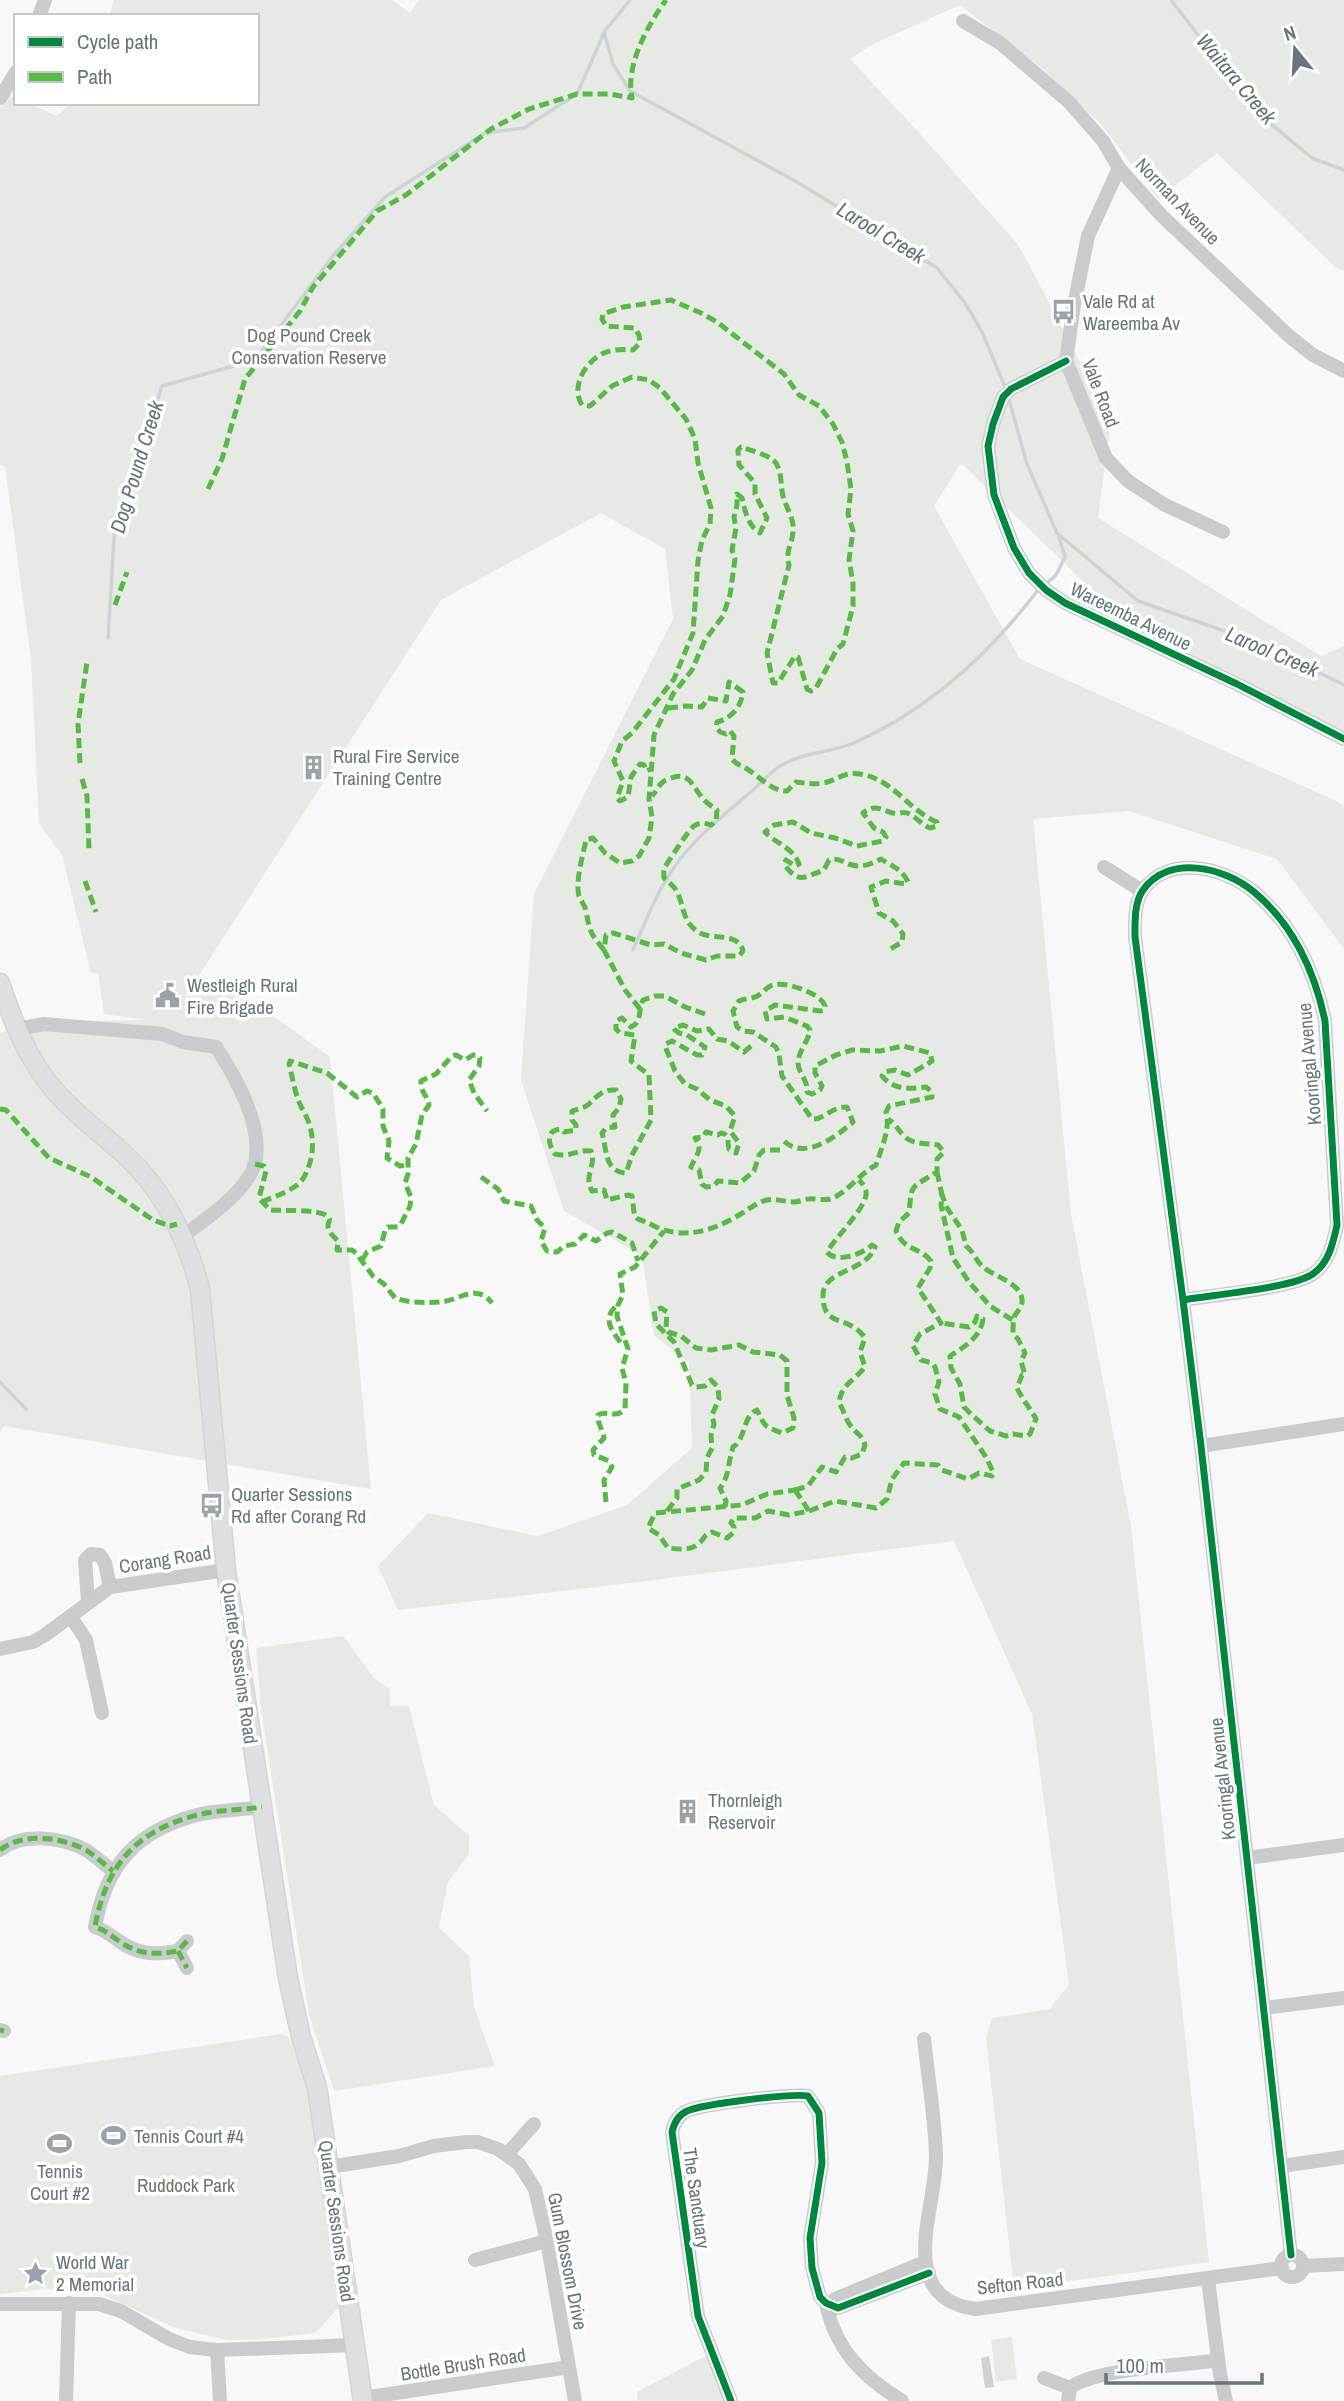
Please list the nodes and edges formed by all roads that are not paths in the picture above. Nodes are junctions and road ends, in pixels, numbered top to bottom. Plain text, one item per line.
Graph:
1 (963, 21) dead end
2 (14, 75) edge
3 (0, 97) edge
4 (1119, 168) junction
5 (1066, 361) junction
6 (1344, 371) edge
7 (1223, 532) dead end
8 (1344, 739) edge
9 (1104, 867) dead end
10 (1142, 891) junction
11 (0, 983) edge
12 (17, 1029) junction
13 (183, 1236) junction
14 (1183, 1300) junction
15 (1344, 1424) edge
16 (1201, 1446) junction
17 (226, 1570) junction
18 (110, 1587) junction
19 (88, 1602) junction
20 (71, 1617) junction
21 (0, 1649) edge
22 (102, 1713) dead end
23 (262, 1807) junction
24 (1344, 1845) edge
25 (0, 1850) edge
26 (1247, 1858) junction
27 (113, 1871) junction
28 (187, 1968) dead end
29 (1344, 1998) edge
30 (1264, 2008) junction
31 (925, 2039) dead end
32 (534, 2124) dead end
33 (507, 2154) junction
34 (1344, 2157) edge
35 (1282, 2166) junction
36 (329, 2167) junction
37 (547, 2241) junction
38 (1292, 2255) junction
39 (475, 2260) dead end
40 (1344, 2264) edge
41 (1303, 2266) junction
42 (927, 2267) junction
43 (1282, 2268) junction
44 (1208, 2279) junction
45 (69, 2303) junction
46 (0, 2304) edge
47 (829, 2304) junction
48 (355, 2346) junction
49 (217, 2350) junction
50 (1218, 2360) junction
51 (569, 2367) junction
52 (1044, 2378) dead end
53 (1069, 2395) edge
54 (363, 2400) edge
55 (66, 2401) edge
56 (220, 2401) edge
57 (575, 2401) edge
58 (731, 2401) edge
59 (902, 2401) edge
60 (1226, 2401) edge

1 - 4 street, Norman Avenue
2 - 3 street
4 - 5 street, Vale Road
4 - 6 street, Norman Avenue
5 - 7 street, Vale Road
5 - 8 street, Wareemba Avenue
9 - 10 street
10 - 14 street, Kooringal Avenue
10 - 14 street, Kooringal Avenue
11 - 12 main road, Quarter Sessions Road
12 - 13 main road, Quarter Sessions Road
12 - 13 street
13 - 17 main road, Quarter Sessions Road
14 - 16 street, Kooringal Avenue
15 - 16 street
16 - 26 street, Kooringal Avenue
17 - 18 street, Corang Road
17 - 23 main road, Quarter Sessions Road
18 - 19 street, Corang Road
18 - 19 street, Corang Road
19 - 20 street, Corang Road
20 - 21 street, Corang Road
20 - 22 street
23 - 27 street
23 - 36 main road, Quarter Sessions Road
24 - 26 street
25 - 27 street
26 - 30 street, Kooringal Avenue
27 - 28 street
29 - 30 street
30 - 35 street, Kooringal Avenue
31 - 42 street
32 - 33 street
33 - 36 street, Gum Blossom Drive
33 - 37 street, Gum Blossom Drive
34 - 35 street
35 - 38 street, Kooringal Avenue
36 - 48 main road, Quarter Sessions Road
37 - 39 street
37 - 51 street, Gum Blossom Drive
38 - 41 street
38 - 43 street
40 - 41 street
41 - 43 street
42 - 44 street, Sefton Road
42 - 47 street
43 - 44 street, Sefton Road
44 - 50 street
45 - 46 street
45 - 49 street
45 - 55 street
47 - 58 street, The Sanctuary
47 - 59 street
48 - 49 street
48 - 54 main road, Quarter Sessions Road
49 - 56 street
50 - 53 street
50 - 60 street
51 - 54 street, Bottle Brush Road
51 - 57 street, Gum Blossom Drive
52 - 53 street

